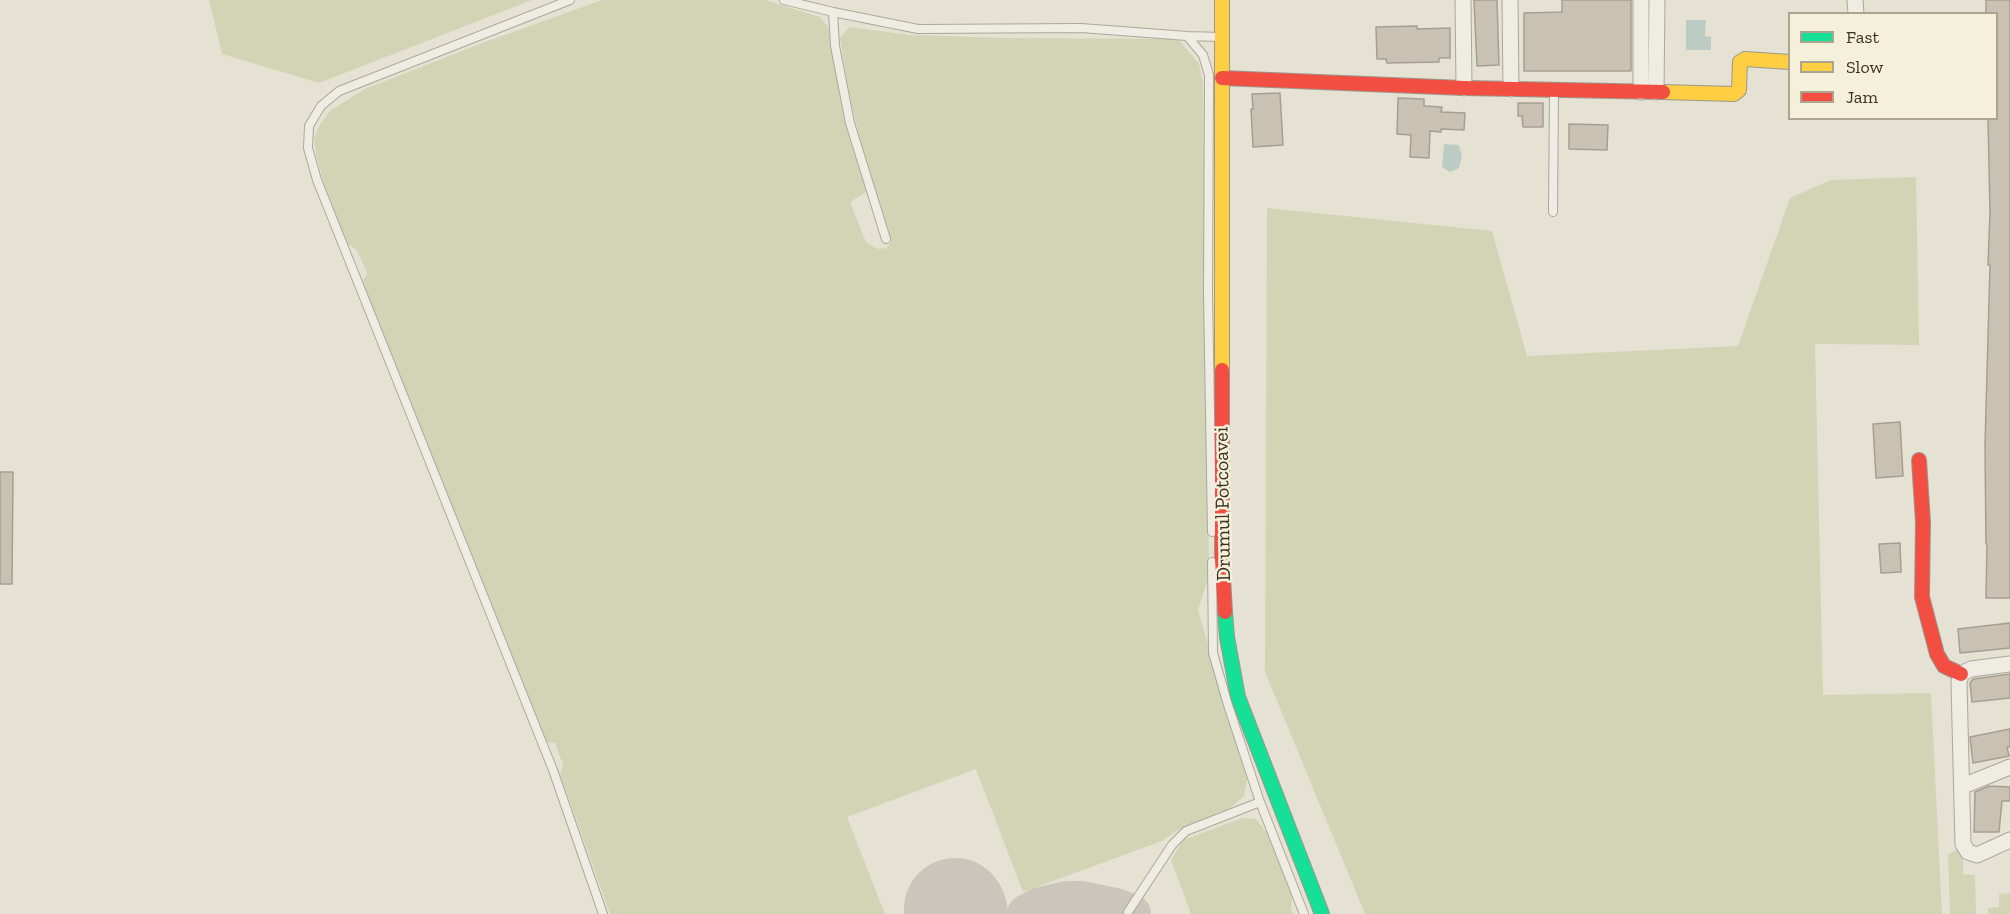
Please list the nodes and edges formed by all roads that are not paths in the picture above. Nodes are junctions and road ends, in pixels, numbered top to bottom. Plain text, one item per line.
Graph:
1 (570, 0) edge
2 (784, 0) edge
3 (1222, 0) edge
4 (1463, 0) edge
5 (1510, 0) edge
6 (1641, 0) edge
7 (1657, 0) edge
8 (833, 12) junction
9 (1187, 36) junction
10 (1222, 37) junction
11 (1788, 62) edge
12 (1222, 78) junction
13 (1464, 88) junction
14 (1511, 89) junction
15 (1554, 90) junction
16 (1648, 92) junction
17 (1553, 212) dead end
18 (886, 239) dead end
19 (1919, 460) dead end
20 (1212, 540) dead end
21 (1212, 552) dead end
22 (2010, 664) edge
23 (1961, 674) junction
24 (2010, 767) edge
25 (1963, 786) junction
26 (1260, 802) junction
27 (2010, 840) edge
28 (1128, 912) dead end
29 (603, 914) edge
30 (1304, 914) edge
31 (1322, 914) edge

1 - 29 lane
2 - 8 lane
3 - 10 street, Drumul Potcoavei
4 - 13 street
5 - 14 street
6 - 16 street
7 - 16 street
8 - 9 lane
8 - 18 lane
9 - 10 lane
9 - 20 lane
10 - 12 street, Drumul Potcoavei
11 - 16 street
12 - 13 street
12 - 31 street, Drumul Potcoavei
13 - 14 street
14 - 15 street
15 - 16 street
15 - 17 lane
19 - 23 street
21 - 26 lane
22 - 23 street
23 - 25 street
24 - 25 street
25 - 27 street
26 - 28 lane
26 - 30 lane

